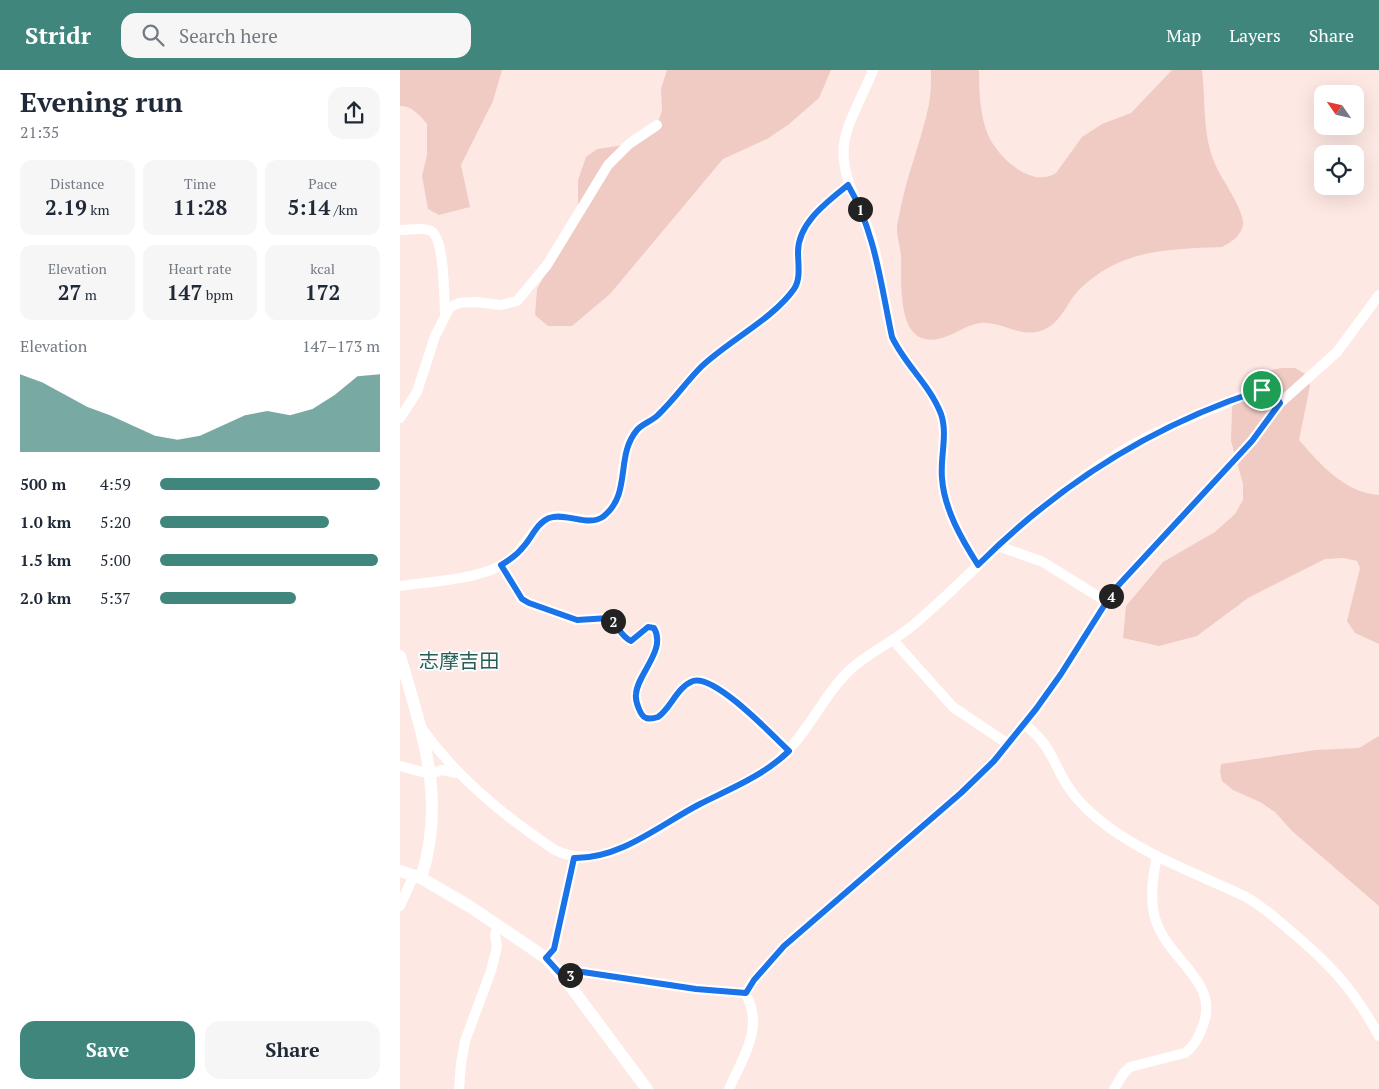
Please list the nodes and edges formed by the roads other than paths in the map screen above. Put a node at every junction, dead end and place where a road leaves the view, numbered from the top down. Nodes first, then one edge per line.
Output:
1 (873, 70) edge
2 (657, 125) dead end
3 (400, 230) edge
4 (1379, 296) edge
5 (445, 314) junction
6 (1280, 403) junction
7 (400, 418) edge
8 (656, 418) road end
9 (998, 546) junction
10 (978, 565) junction
11 (400, 586) edge
12 (1107, 602) junction
13 (893, 640) junction
14 (400, 656) edge
15 (1024, 724) junction
16 (419, 725) junction
17 (1008, 744) junction
18 (400, 766) edge
19 (457, 773) junction
20 (430, 774) junction
21 (1157, 856) junction
22 (574, 858) junction
23 (400, 871) edge
24 (418, 876) junction
25 (400, 906) edge
26 (498, 925) junction
27 (546, 958) junction
28 (565, 979) junction
29 (746, 993) junction
30 (1379, 1036) edge
31 (459, 1089) edge
32 (647, 1089) edge
33 (729, 1089) edge
34 (1114, 1089) edge

1 - 10 street
2 - 5 street
3 - 5 street
4 - 6 street
5 - 7 street
6 - 9 street
6 - 12 street
8 - 11 street
9 - 10 street
9 - 12 street
10 - 13 street
12 - 15 street
13 - 17 street
13 - 22 street
14 - 16 main road
15 - 17 street
15 - 21 street
16 - 19 street
16 - 20 main road
17 - 29 street
18 - 20 street
19 - 20 street
19 - 22 street
20 - 24 main road
21 - 30 street
21 - 34 street
22 - 27 street
23 - 24 main road
24 - 25 street
24 - 26 main road
26 - 27 main road
26 - 31 street
27 - 28 main road
28 - 29 street
28 - 32 main road
29 - 33 street

